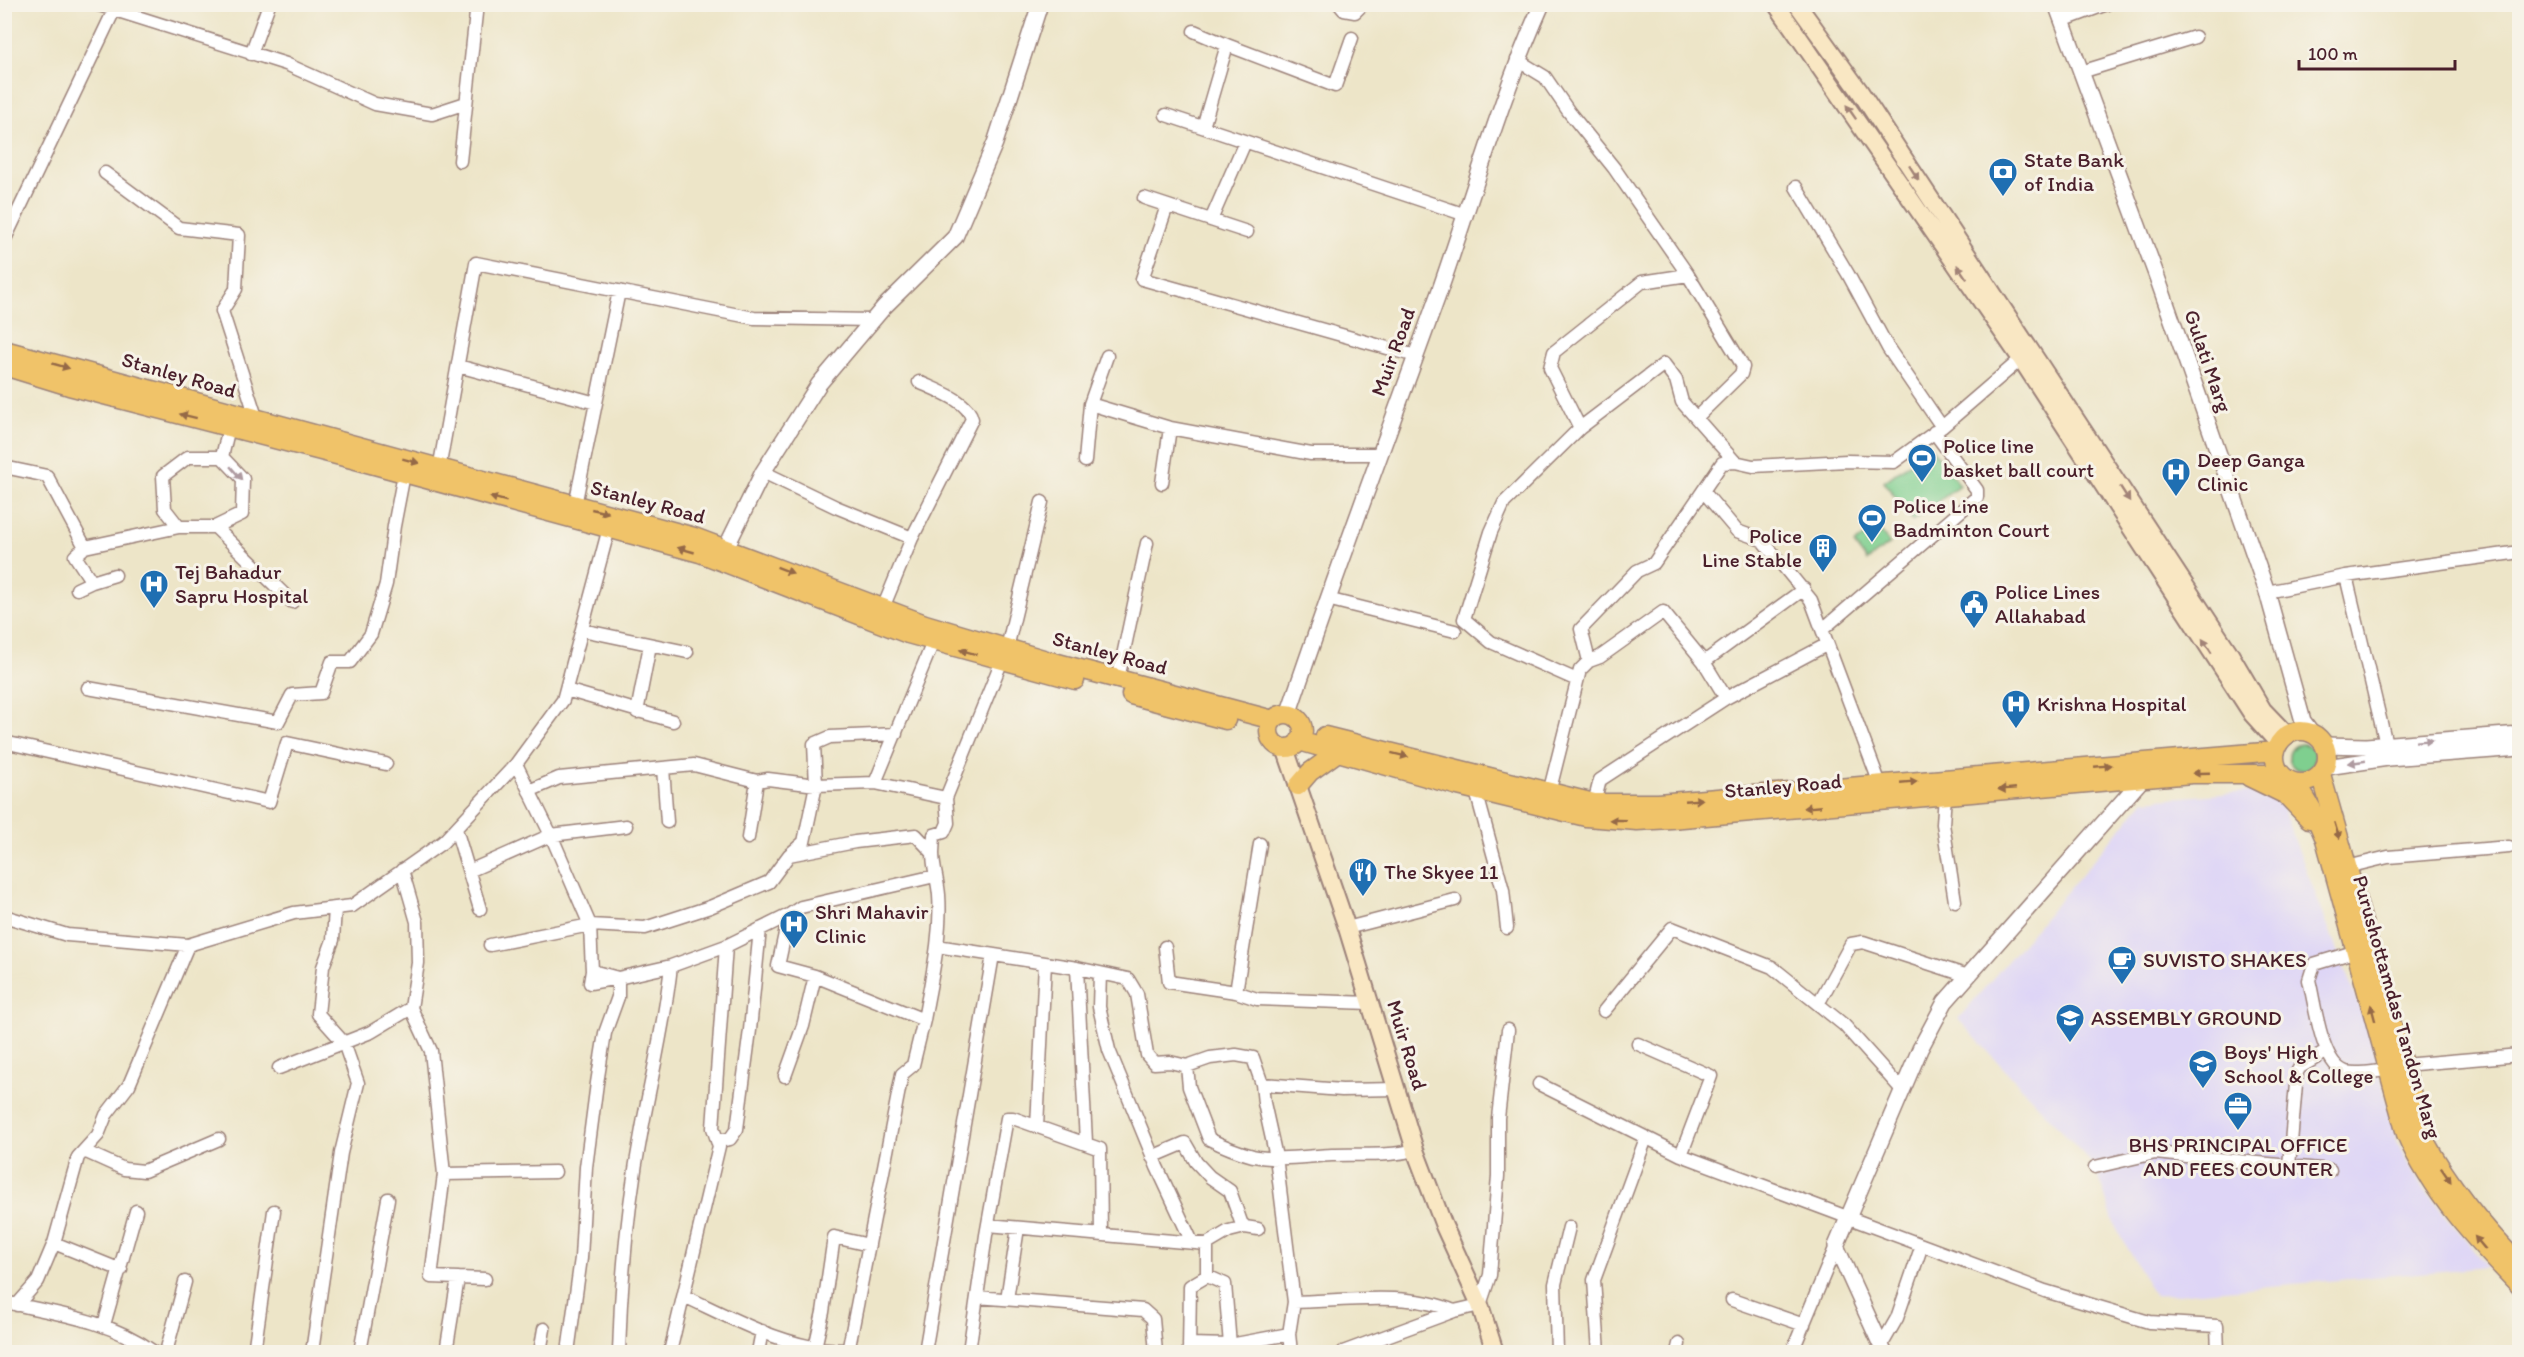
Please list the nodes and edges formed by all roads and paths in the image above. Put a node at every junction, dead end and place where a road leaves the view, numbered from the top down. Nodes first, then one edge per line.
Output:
1 (96, 4) edge
2 (269, 4) edge
3 (477, 4) edge
4 (1040, 4) edge
5 (1339, 4) edge
6 (1363, 4) edge
7 (1542, 4) edge
8 (1776, 4) edge
9 (1797, 4) edge
10 (2056, 4) edge
11 (2107, 4) edge
12 (116, 7) edge
13 (2062, 21) junction
14 (1194, 31) dead end
15 (2195, 37) dead end
16 (1352, 38) dead end
17 (1227, 45) junction
18 (251, 54) junction
19 (1517, 60) junction
20 (2081, 72) junction
21 (466, 103) junction
22 (1166, 115) dead end
23 (1203, 128) junction
24 (1245, 142) junction
25 (460, 161) dead end
26 (105, 172) dead end
27 (1796, 186) dead end
28 (1144, 198) dead end
29 (1167, 206) junction
30 (1466, 215) junction
31 (1211, 220) junction
32 (1247, 232) dead end
33 (6, 235) edge
34 (1688, 275) junction
35 (619, 291) junction
36 (872, 320) junction
37 (4, 350) edge
38 (1107, 356) dead end
39 (1416, 356) junction
40 (2021, 359) junction
41 (4, 366) edge
42 (458, 366) junction
43 (919, 382) dead end
44 (596, 403) junction
45 (1090, 404) junction
46 (1695, 418) junction
47 (257, 420) junction
48 (228, 427) junction
49 (1170, 428) junction
50 (1580, 428) junction
51 (1938, 430) junction
52 (1380, 454) junction
53 (222, 457) junction
54 (1085, 461) dead end
55 (1735, 462) junction
56 (4, 467) edge
57 (763, 472) junction
58 (404, 474) junction
59 (437, 476) junction
60 (1162, 483) dead end
61 (1703, 491) junction
62 (1042, 502) dead end
63 (575, 505) junction
64 (179, 526) junction
65 (214, 527) junction
66 (609, 528) junction
67 (912, 538) junction
68 (1147, 543) dead end
69 (85, 547) junction
70 (2520, 552) edge
71 (723, 554) junction
72 (116, 575) dead end
73 (2346, 576) junction
74 (92, 582) junction
75 (77, 589) dead end
76 (1804, 589) junction
77 (2267, 592) junction
78 (1327, 599) junction
79 (292, 602) dead end
80 (883, 608) junction
81 (1822, 629) junction
82 (582, 630) junction
83 (1455, 631) dead end
84 (933, 642) junction
85 (650, 645) junction
86 (1826, 645) junction
87 (687, 652) dead end
88 (1005, 654) junction
89 (1588, 661) junction
90 (1704, 662) junction
91 (1118, 679) junction
92 (1577, 680) junction
93 (88, 688) dead end
94 (566, 690) junction
95 (1726, 698) junction
96 (637, 712) junction
97 (673, 721) dead end
98 (1277, 721) junction
99 (896, 734) junction
100 (2520, 734) edge
101 (2318, 739) junction
102 (1296, 740) junction
103 (4, 742) edge
104 (2281, 743) junction
105 (2386, 744) junction
106 (2520, 748) edge
107 (1338, 752) junction
108 (386, 764) dead end
109 (516, 764) junction
110 (663, 768) junction
111 (2324, 770) junction
112 (2239, 772) junction
113 (2280, 774) junction
114 (2144, 777) junction
115 (757, 781) junction
116 (875, 783) junction
117 (1880, 784) junction
118 (2297, 784) junction
119 (816, 785) junction
120 (1298, 786) junction
121 (529, 791) junction
122 (1476, 791) junction
123 (1549, 793) junction
124 (1945, 795) junction
125 (946, 798) junction
126 (1594, 803) junction
127 (667, 822) dead end
128 (626, 826) dead end
129 (456, 829) junction
130 (551, 835) junction
131 (748, 838) dead end
132 (2325, 839) junction
133 (1260, 843) dead end
134 (2509, 847) dead end
135 (933, 853) junction
136 (789, 855) junction
137 (2347, 867) junction
138 (402, 870) junction
139 (469, 871) junction
140 (935, 876) junction
141 (1455, 900) dead end
142 (1955, 900) dead end
143 (335, 908) junction
144 (480, 909) dead end
145 (789, 915) junction
146 (4, 916) edge
147 (590, 925) junction
148 (1347, 928) junction
149 (1507, 928) dead end
150 (760, 929) junction
151 (188, 945) junction
152 (490, 945) dead end
153 (726, 946) junction
154 (937, 946) junction
155 (1165, 947) dead end
156 (2357, 951) junction
157 (993, 955) junction
158 (1045, 963) junction
159 (671, 966) junction
160 (1077, 968) junction
161 (1100, 973) junction
162 (815, 976) junction
163 (1968, 976) junction
164 (618, 978) junction
165 (1236, 992) junction
166 (1370, 1002) junction
167 (1818, 1004) junction
168 (411, 1008) junction
169 (1604, 1011) dead end
170 (924, 1020) junction
171 (1508, 1030) dead end
172 (344, 1043) junction
173 (1638, 1044) dead end
174 (2326, 1052) junction
175 (2520, 1054) edge
176 (1187, 1066) junction
177 (2395, 1067) junction
178 (279, 1068) dead end
179 (785, 1076) dead end
180 (1262, 1084) junction
181 (1539, 1084) dead end
182 (1398, 1089) junction
183 (1902, 1090) junction
184 (1037, 1127) junction
185 (1646, 1138) junction
186 (219, 1139) dead end
187 (717, 1142) junction
188 (1086, 1142) junction
189 (1415, 1150) junction
190 (84, 1151) junction
191 (1681, 1155) junction
192 (1152, 1157) junction
193 (1276, 1157) junction
194 (2289, 1166) junction
195 (2095, 1167) dead end
196 (2330, 1170) dead end
197 (555, 1172) dead end
198 (444, 1174) junction
199 (388, 1198) dead end
200 (136, 1211) dead end
201 (274, 1211) dead end
202 (1848, 1217) junction
203 (988, 1225) junction
204 (1245, 1227) junction
205 (1569, 1227) dead end
206 (1018, 1228) junction
207 (1258, 1229) dead end
208 (1101, 1234) junction
209 (1192, 1242) junction
210 (54, 1243) junction
211 (1207, 1244) junction
212 (869, 1245) junction
213 (1922, 1245) junction
214 (1836, 1246) junction
215 (2520, 1264) edge
216 (122, 1270) junction
217 (1207, 1276) junction
218 (458, 1278) junction
219 (485, 1279) dead end
220 (186, 1282) dead end
221 (2520, 1286) edge
222 (684, 1296) junction
223 (977, 1297) junction
224 (1006, 1299) junction
225 (1732, 1300) dead end
226 (1293, 1302) junction
227 (11, 1305) edge
228 (1480, 1305) junction
229 (1454, 1311) junction
230 (1804, 1324) junction
231 (104, 1325) junction
232 (544, 1329) dead end
233 (762, 1331) junction
234 (1290, 1334) junction
235 (1189, 1348) edge
236 (1230, 1349) edge
237 (1882, 1349) edge
238 (815, 1350) edge
239 (848, 1351) edge
240 (154, 1353) edge
241 (166, 1353) edge
242 (254, 1353) edge
243 (312, 1353) edge
244 (360, 1353) edge
245 (446, 1353) edge
246 (540, 1353) edge
247 (568, 1353) edge
248 (619, 1353) edge
249 (670, 1353) edge
250 (758, 1353) edge
251 (890, 1353) edge
252 (925, 1353) edge
253 (967, 1353) edge
254 (1156, 1353) edge
255 (1291, 1353) edge
256 (1342, 1353) edge
257 (1495, 1353) edge
258 (1557, 1353) edge
259 (1599, 1353) edge
260 (1792, 1353) edge
261 (2218, 1353) edge

1 - 12 street
2 - 18 street
3 - 21 street
4 - 36 street
5 - 6 street
7 - 19 street, Muir Road
40 -> 8 main road
9 -> 104 main road
10 - 13 street, Gulati Marg
11 - 13 street
12 - 18 street
12 - 33 street
13 - 20 street, Gulati Marg
14 - 17 street
15 - 20 street
16 - 17 street
17 - 23 street
18 - 21 street
19 - 30 street, Muir Road
19 - 34 street
20 - 77 street, Gulati Marg
21 - 25 street
22 - 23 street
23 - 24 street
24 - 30 street
24 - 31 street
26 - 47 street
27 - 51 street
28 - 29 street
29 - 31 street
29 - 39 street
30 - 39 street, Muir Road
31 - 32 street
34 - 46 street
34 - 50 street
35 - 36 street
35 - 42 street
35 - 44 street
36 - 57 street
37 -> 47 main road, Stanley Road
38 - 45 street
39 - 52 street, Muir Road
40 - 51 street
104 -> 40 main road
48 -> 41 main road, Stanley Road
42 - 44 street
42 - 59 street
43 - 67 street
44 - 63 street
45 - 49 street
45 - 54 street
46 - 50 street
46 - 55 street
47 -> 59 main road, Stanley Road
48 - 53 street
48 - 58 main road, Stanley Road
49 - 52 street
49 - 60 street
50 - 92 street
51 - 55 street
51 - 81 street
52 - 78 street, Muir Road
53 - 64 street
53 -> 65 street
55 - 61 street
56 - 69 street
57 - 67 street
57 - 71 street
58 - 59 main road, Stanley Road
58 - 93 street
59 - 63 main road, Stanley Road
66 -> 59 main road, Stanley Road
61 - 76 street
61 - 89 street
62 - 88 street
63 -> 71 main road, Stanley Road
64 - 65 street
64 - 69 street
65 - 79 street
71 -> 66 main road, Stanley Road
66 - 82 street
67 - 80 street
68 - 91 street
69 - 74 street
70 - 73 street
71 -> 80 main road, Stanley Road
71 - 84 main road, Stanley Road
72 - 74 street
73 - 77 street
73 - 105 street
74 - 75 street
76 - 81 street
76 - 90 street
77 - 101 street, Gulati Marg
78 - 83 street
78 - 98 street, Muir Road
80 - 88 main road, Stanley Road
81 - 86 street
82 - 85 street
82 - 94 street
88 -> 84 main road, Stanley Road
84 - 99 street
85 - 87 street
85 - 96 street
86 - 95 street
86 - 117 street
88 - 91 main road, Stanley Road
88 - 98 main road, Stanley Road
88 - 125 street
89 - 90 street
89 - 92 street
90 - 95 street
91 - 98 main road, Stanley Road
92 - 123 street
94 - 96 street
94 - 109 street
95 - 126 street
96 - 97 street
98 - 102 main road
98 - 102 main road
99 - 116 street
99 - 119 street
105 -> 100 street
101 - 104 main road
101 - 105 street
101 - 111 main road
102 - 107 main road, Stanley Road
102 - 120 main road, Muir Road
102 -> 123 main road, Stanley Road
103 - 108 street
104 - 113 main road
117 -> 104 main road, Stanley Road
106 -> 111 street
107 - 120 main road
107 - 122 main road, Stanley Road
109 - 121 street
109 - 129 street
110 - 115 street
110 - 121 street
110 - 127 street
111 - 118 main road
111 -> 137 main road, Purushottamdas Tandon Marg
112 - 113 main road, Stanley Road
112 -> 114 main road, Stanley Road
112 - 132 main road
113 - 118 main road
114 -> 124 main road, Stanley Road
114 - 163 street
115 - 119 street
115 - 131 street
116 - 119 street
116 - 125 street
126 -> 117 main road, Stanley Road
118 - 132 main road, Purushottamdas Tandon Marg
119 - 136 street
120 - 148 main road, Muir Road
121 - 130 street
124 -> 122 main road, Stanley Road
122 - 149 street
123 - 126 main road, Stanley Road
124 - 142 street
125 - 135 street
128 - 130 street
129 - 138 street
129 - 139 street
130 - 139 street
130 - 147 street
132 - 156 main road, Purushottamdas Tandon Marg
133 - 165 street
134 - 137 street
135 - 136 street
135 - 140 street
136 - 147 street
137 - 177 main road, Purushottamdas Tandon Marg
138 - 143 street
138 - 168 street
139 - 144 street
140 - 145 street
140 - 154 street
141 - 148 street
143 - 151 street
143 - 172 street
145 - 150 street
145 - 162 street
146 - 151 street
147 - 152 street
147 - 164 street
148 - 166 main road, Muir Road
150 - 153 street
150 - 187 street
151 - 190 street
153 - 159 street
153 - 187 street
154 - 157 street
154 - 170 street
155 - 165 street
156 - 174 street
177 -> 156 main road, Purushottamdas Tandon Marg
157 - 158 street
157 - 252 street
158 - 160 street
158 - 184 street
159 - 164 street
159 - 248 street
160 - 161 street
160 - 188 street
161 - 176 street
161 - 192 street
162 - 170 street
162 - 179 street
163 - 167 street
163 - 183 street
164 - 247 street
165 - 166 street
166 - 182 main road, Muir Road
167 - 169 street
167 - 183 street
168 - 172 street
168 - 198 street
170 - 212 street
171 - 228 street
172 - 178 street
172 - 243 street
173 - 191 street
174 - 177 street
174 - 194 street
175 - 177 street
176 - 180 street
176 - 193 street
177 -> 215 main road, Purushottamdas Tandon Marg
221 -> 177 main road, Purushottamdas Tandon Marg
180 - 182 street
180 - 193 street
181 - 185 street
182 - 189 main road, Muir Road
183 - 202 street
184 - 188 street
184 - 203 street
185 - 191 street
185 - 259 street
186 - 190 street
187 - 222 street
188 - 208 street
189 - 193 street
189 - 228 main road, Muir Road
190 - 210 street
191 - 202 street
192 - 204 street
192 - 209 street
193 - 226 street
194 - 195 street
194 - 196 street
197 - 198 street
198 - 218 street
199 - 244 street
200 - 216 street
201 - 242 street
202 - 213 street
202 - 214 street
203 - 206 street
203 - 223 street
204 - 207 street
204 - 211 street
205 - 258 street
206 - 208 street
206 - 224 street
208 - 209 street
209 - 211 street
210 - 216 street
210 - 227 street
211 - 217 street
212 - 238 street
212 - 239 street
213 - 237 street
213 - 261 street
214 - 230 street
214 - 237 street
216 - 231 street
217 - 235 street
217 - 236 street
218 - 219 street
218 - 245 street
220 - 241 street
222 - 233 street
222 - 249 street
223 - 224 street
223 - 253 street
224 - 254 street
225 - 230 street
226 - 229 street
226 - 234 street
227 - 231 street
228 - 229 street
228 - 257 main road, Muir Road
229 - 256 street
230 - 260 street
231 - 240 street
232 - 246 street
233 - 238 street
233 - 250 street
234 - 236 street
234 - 255 street
235 - 236 street
238 - 239 street
239 - 251 street

